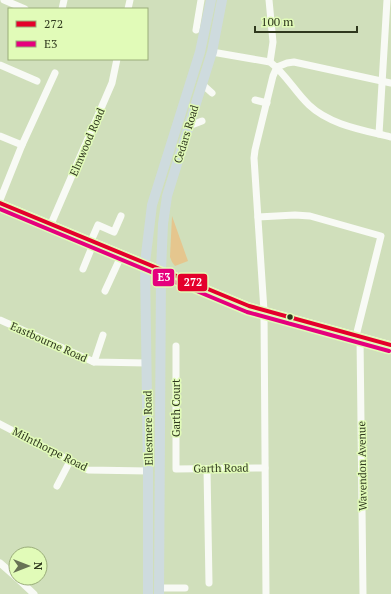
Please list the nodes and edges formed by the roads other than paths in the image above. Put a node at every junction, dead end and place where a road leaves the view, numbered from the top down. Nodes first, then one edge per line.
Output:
1 (5, 0) edge
2 (201, 0) edge
3 (211, 0) edge
4 (222, 0) edge
5 (269, 0) edge
6 (387, 0) edge
7 (22, 8) edge
8 (196, 30) dead end
9 (212, 52) junction
10 (117, 60) edge
11 (270, 62) junction
12 (0, 65) edge
13 (277, 68) junction
14 (55, 73) dead end
15 (36, 81) dead end
16 (382, 81) junction
17 (391, 83) edge
18 (202, 84) junction
19 (212, 93) dead end
20 (255, 100) dead end
21 (267, 103) junction
22 (202, 121) dead end
23 (189, 126) junction
24 (379, 134) junction
25 (0, 136) edge
26 (391, 137) edge
27 (22, 145) junction
28 (1, 204) edge
29 (121, 216) dead end
30 (258, 218) junction
31 (51, 224) junction
32 (93, 241) junction
33 (122, 254) junction
34 (145, 263) junction
35 (83, 269) dead end
36 (161, 270) junction
37 (105, 291) dead end
38 (264, 311) junction
39 (0, 320) edge
40 (103, 335) dead end
41 (358, 336) junction
42 (391, 345) edge
43 (176, 346) dead end
44 (94, 362) junction
45 (147, 363) junction
46 (0, 424) edge
47 (70, 461) junction
48 (207, 468) junction
49 (265, 468) junction
50 (176, 469) joint
51 (148, 471) junction
52 (57, 486) dead end
53 (0, 563) edge
54 (8, 570) edge
55 (209, 583) dead end
56 (25, 586) edge
57 (185, 588) dead end
58 (159, 591) edge
59 (34, 594) edge
60 (148, 594) edge
61 (266, 594) edge
62 (363, 594) edge

1 - 7 street
2 - 8 street
3 - 34 highway, Cedars Road
4 - 9 highway, Cedars Road
5 - 11 street
6 - 16 street
9 - 11 street
9 - 18 highway, Cedars Road
10 - 31 street, Elmwood Road
11 - 13 street
12 - 15 street
13 - 16 street
13 - 21 street
13 - 24 street
14 - 27 street
16 - 17 street
16 - 24 street
18 - 19 street
18 - 23 highway, Cedars Road
20 - 21 street
21 - 30 street
22 - 23 street
23 - 36 highway, Cedars Road
24 - 26 street
25 - 27 street
27 - 28 street
28 - 31 street
29 - 32 street
30 - 38 street
30 - 41 street, Wavendon Avenue
31 - 32 street
32 - 33 street
32 - 35 street
33 - 34 street
33 - 37 street
34 - 36 street
34 - 45 highway, Ellesmere Road
36 - 38 street
36 - 58 highway, Ellesmere Road
38 - 41 street
38 - 49 street
39 - 44 street, Eastbourne Road
40 - 44 street
41 - 42 street
41 - 62 street, Wavendon Avenue
43 - 50 street, Garth Court
44 - 45 street, Eastbourne Road
45 - 51 highway, Ellesmere Road
46 - 47 street, Milnthorpe Road
47 - 51 street, Milnthorpe Road
47 - 52 street
48 - 49 street, Garth Road
48 - 50 street, Garth Road
48 - 55 street
49 - 61 street
51 - 60 highway, Ellesmere Road
53 - 54 street
56 - 59 street
57 - 58 street

